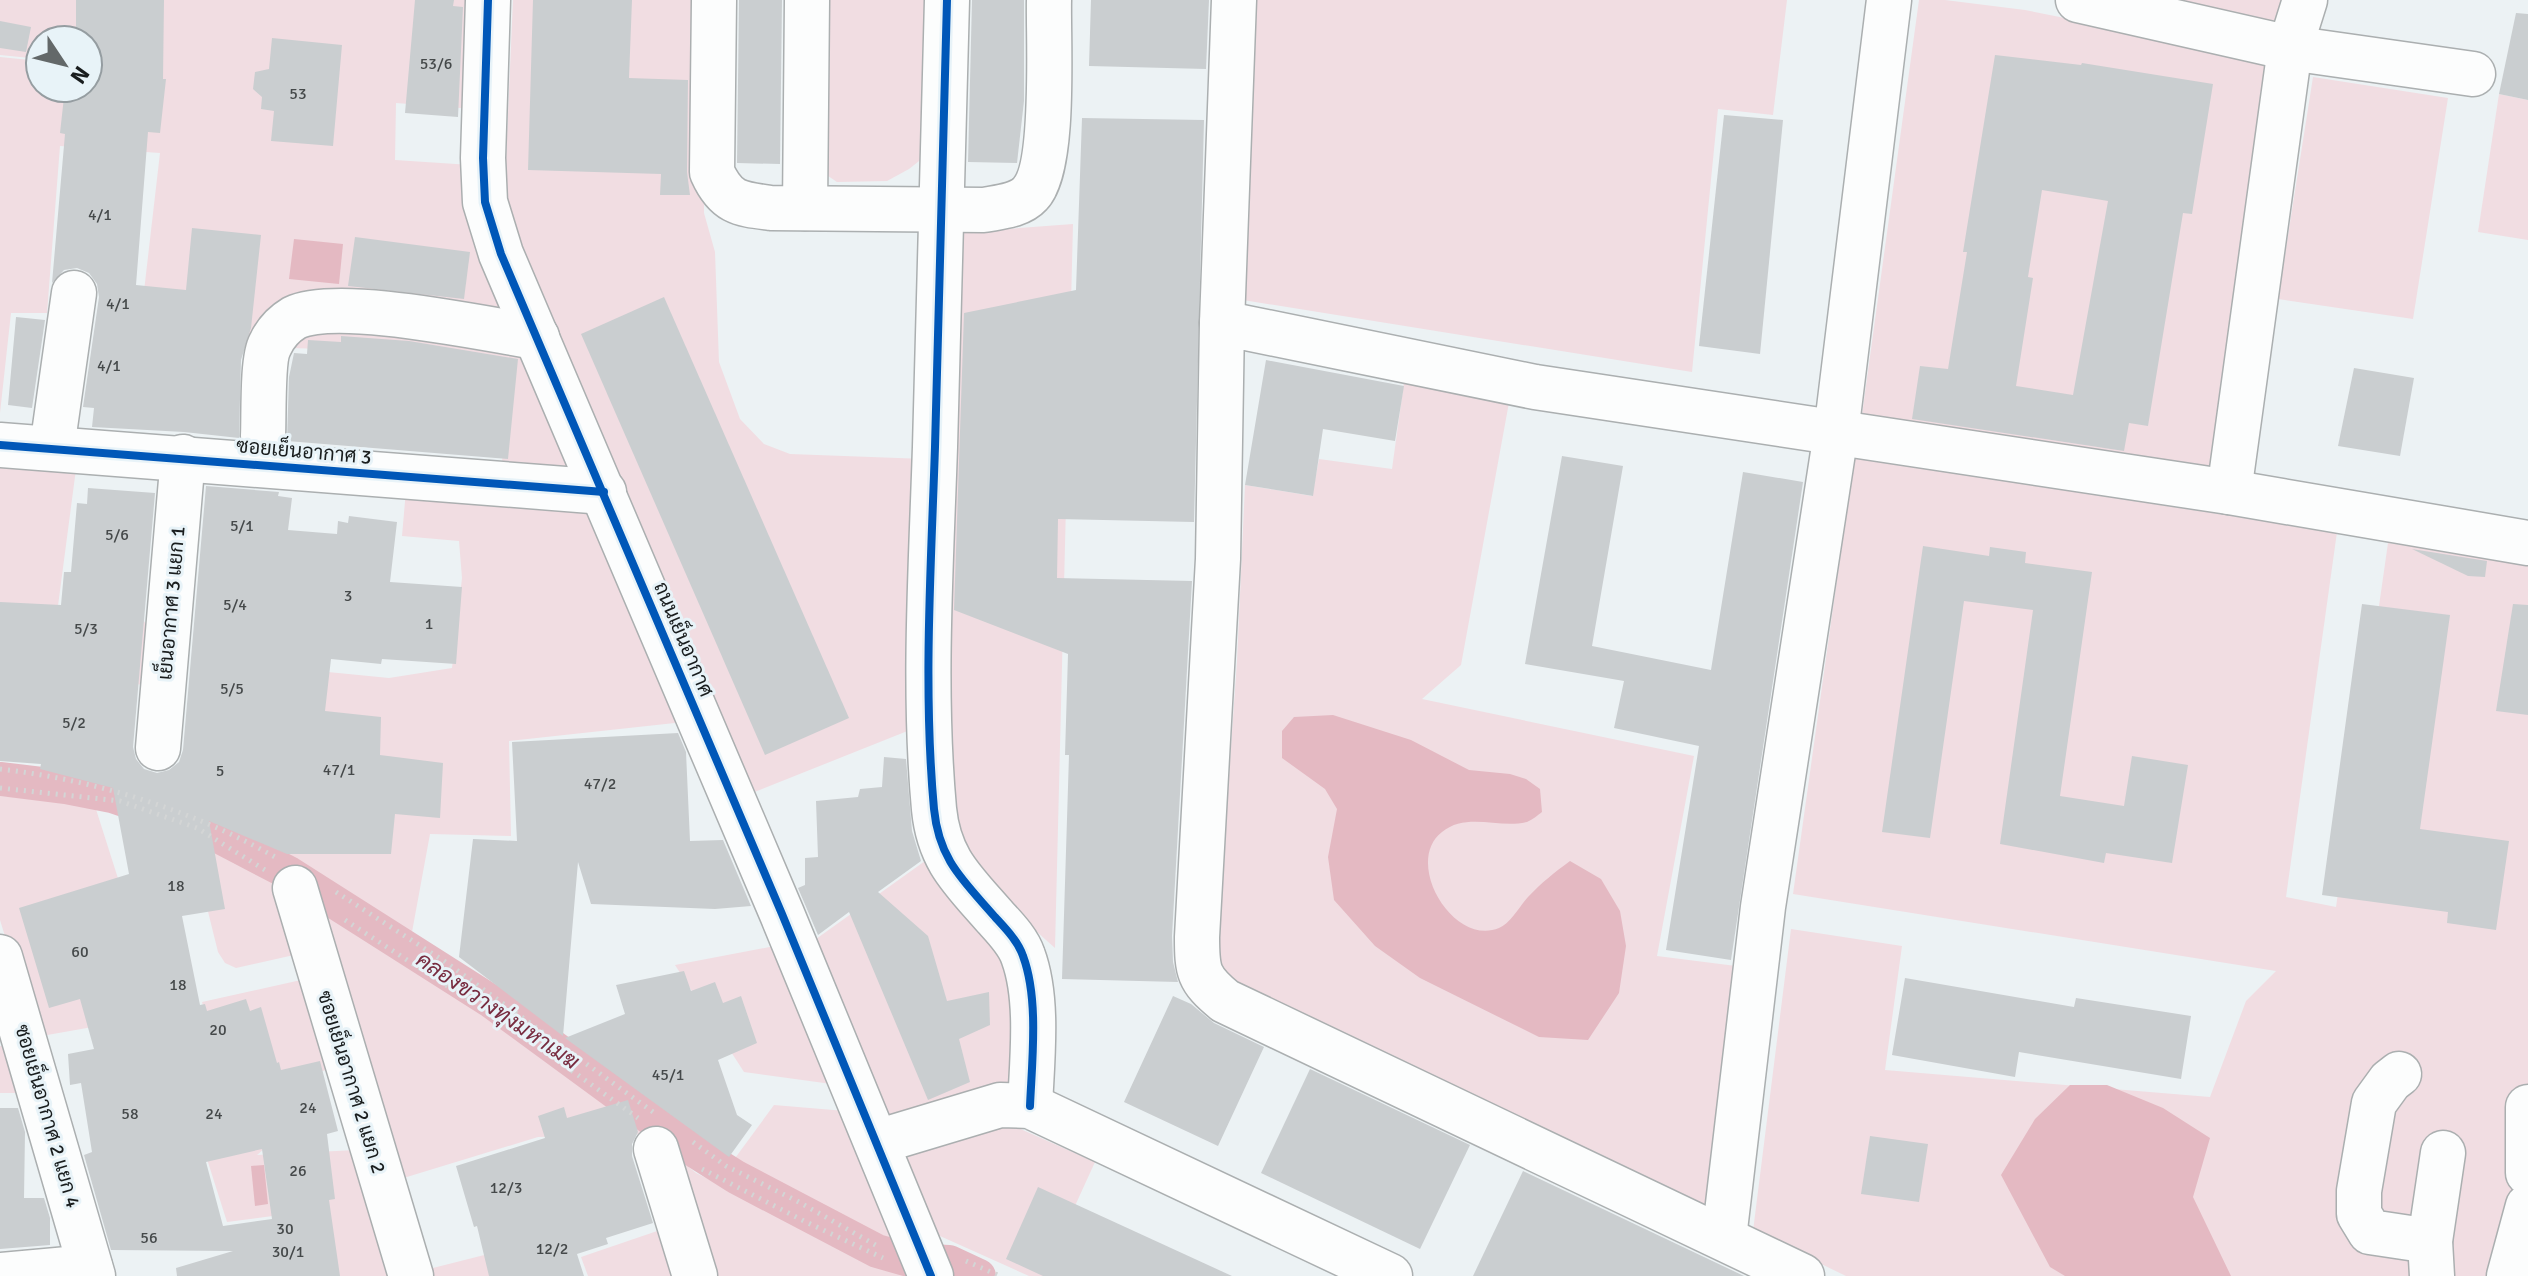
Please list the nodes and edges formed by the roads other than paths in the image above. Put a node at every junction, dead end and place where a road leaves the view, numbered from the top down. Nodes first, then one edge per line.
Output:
1 (488, 0) edge
2 (714, 0) edge
3 (807, 0) edge
4 (947, 0) edge
5 (1049, 0) edge
6 (1234, 0) edge
7 (1889, 0) edge
8 (2078, 0) edge
9 (2305, 0) edge
10 (2290, 48) junction
11 (2473, 74) dead end
12 (805, 208) junction
13 (944, 210) junction
14 (74, 293) dead end
15 (1222, 323) junction
16 (537, 337) junction
17 (1836, 433) junction
18 (263, 436) dead end
19 (0, 445) edge
20 (52, 448) junction
21 (183, 457) junction
22 (604, 492) junction
23 (2229, 492) junction
24 (2528, 543) edge
25 (158, 748) dead end
26 (303, 879) road end
27 (0, 957) edge
28 (2399, 1074) dead end
29 (1030, 1106) junction
30 (2528, 1107) edge
31 (669, 1139) road end
32 (877, 1142) junction
33 (2443, 1153) dead end
34 (2528, 1173) edge
35 (2528, 1206) edge
36 (1724, 1238) junction
37 (2431, 1258) edge
38 (927, 1268) edge
39 (92, 1271) edge
40 (0, 1275) edge
41 (411, 1276) edge
42 (695, 1276) edge
43 (1390, 1276) edge
44 (1802, 1276) edge
45 (2509, 1276) edge

1 - 16 street, ถนนเย็นอากาศ
2 - 12 street
3 - 12 street
4 - 13 street
5 - 13 street
6 - 15 street
7 - 17 street
8 - 10 street
9 - 10 street
10 - 11 street
10 - 23 street
12 - 13 street
13 - 29 street
14 - 20 street
15 - 17 street
15 - 36 street
16 - 18 street
16 - 22 street, ถนนเย็นอากาศ
17 - 23 street
17 - 36 street
19 - 20 street, ซอยเย็นอากาศ 3
20 - 21 street, ซอยเย็นอากาศ 3
21 - 22 street, ซอยเย็นอากาศ 3
21 - 25 street, เย็นอากาศ 3 แยก 1
22 - 32 street, ถนนเย็นอากาศ
23 - 24 street
26 - 41 street, ซอยเย็นอากาศ 2 แยก 2
27 - 39 street, ซอยเย็นอากาศ 2 แยก 4
28 - 37 street
29 - 32 street
29 - 43 street
30 - 34 street
31 - 42 street
32 - 38 street, ถนนเย็นอากาศ
33 - 37 street
35 - 45 street
36 - 44 street
39 - 40 street

